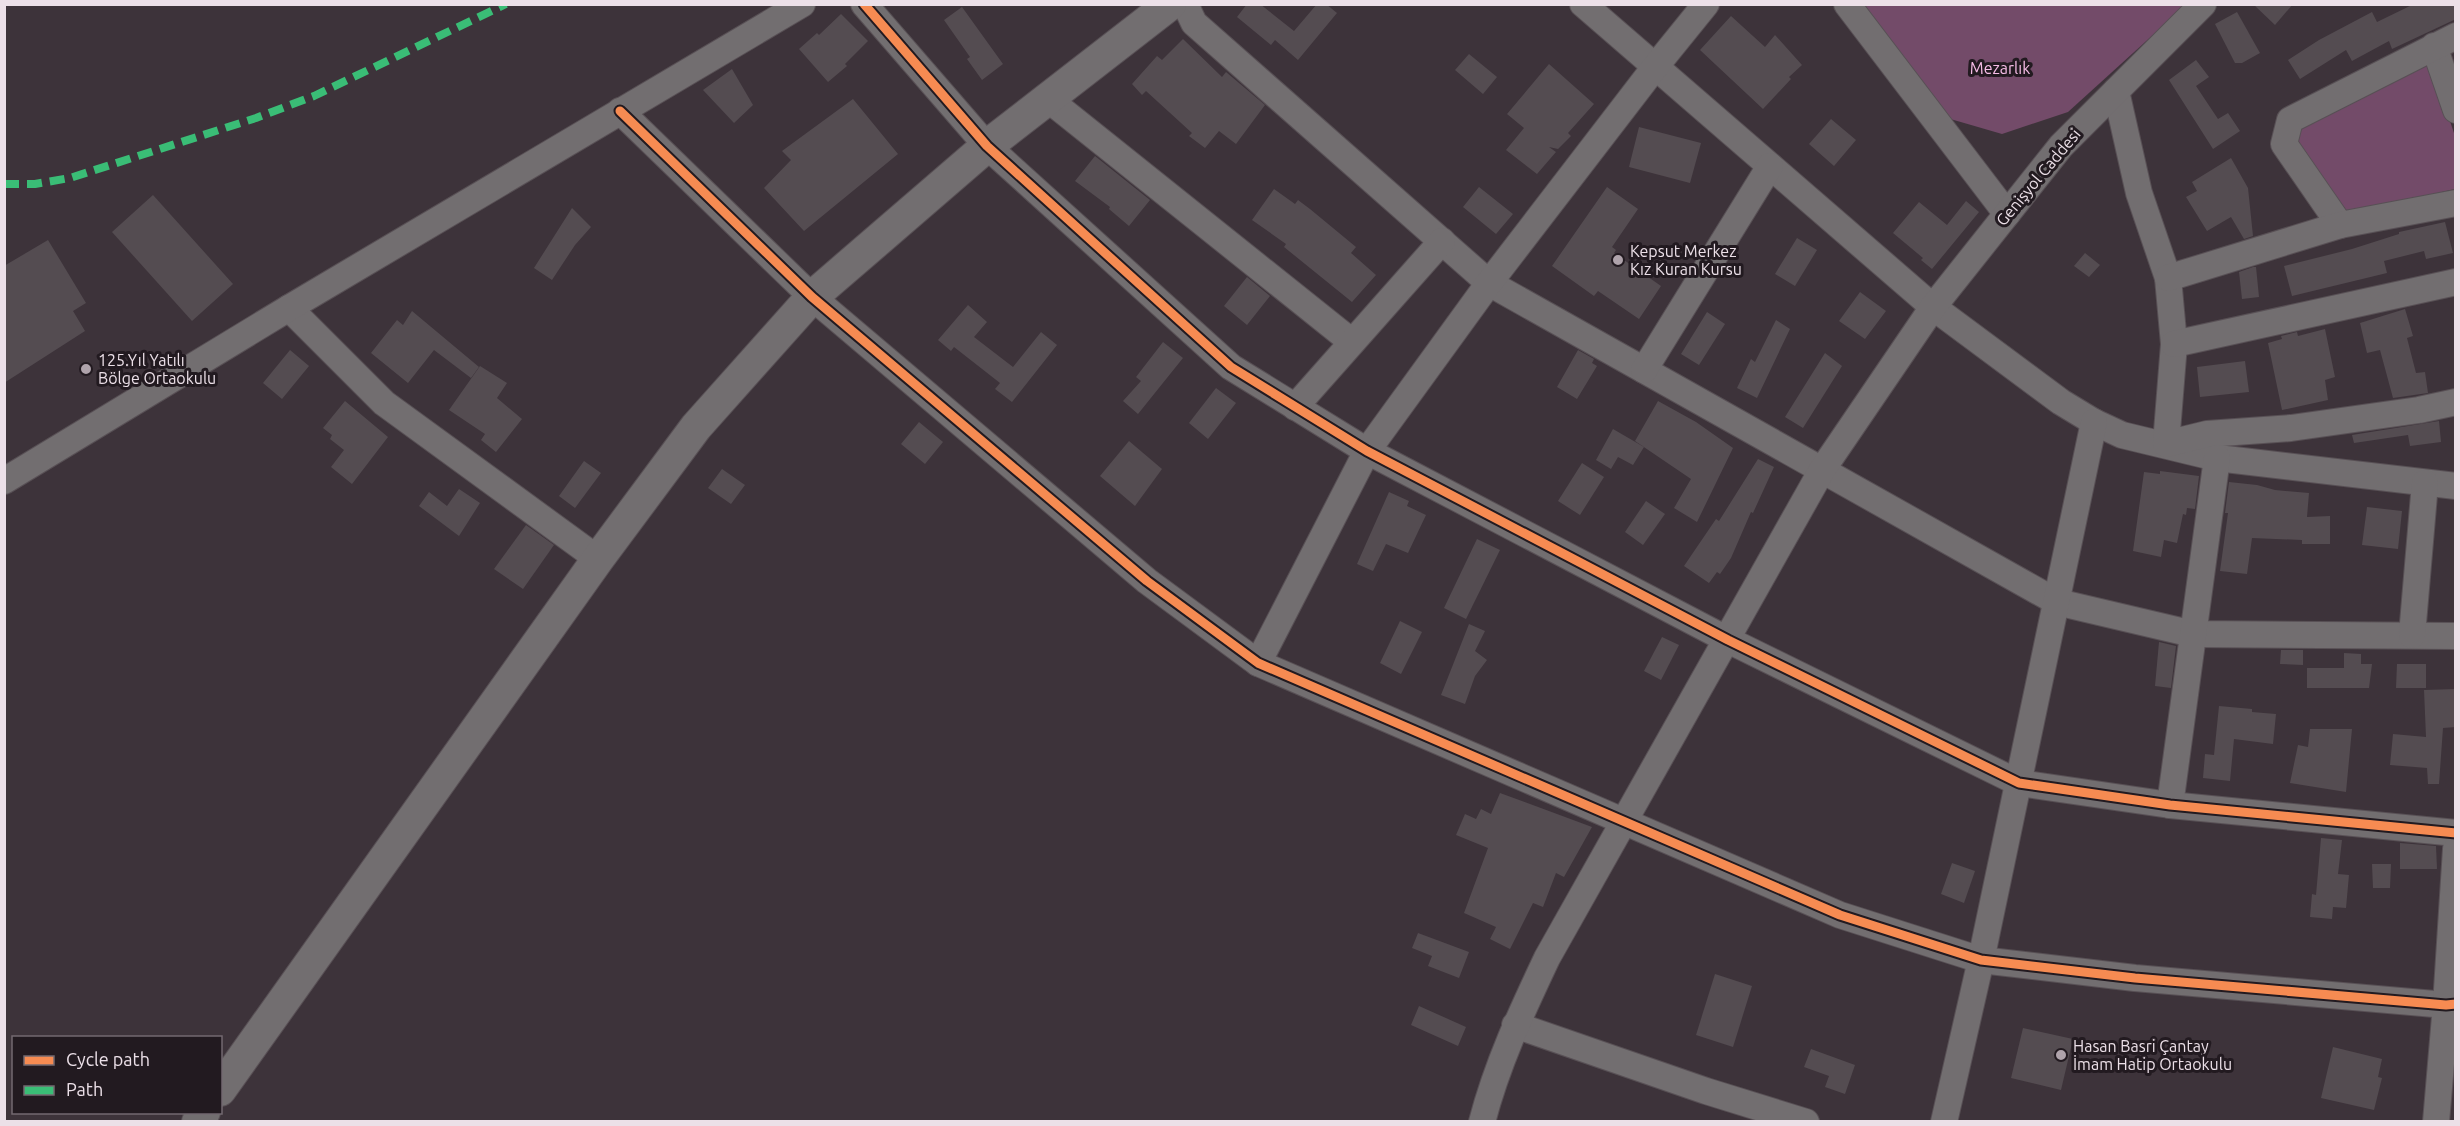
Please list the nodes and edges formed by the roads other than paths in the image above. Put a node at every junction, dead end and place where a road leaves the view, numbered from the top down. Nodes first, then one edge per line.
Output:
1 (802, 4) edge
2 (864, 4) edge
3 (1170, 4) edge
4 (1185, 4) edge
5 (1583, 4) edge
6 (1706, 4) edge
7 (1847, 4) edge
8 (2204, 4) edge
9 (2445, 41) edge
10 (1655, 67) junction
11 (2116, 91) junction
12 (1048, 99) junction
13 (2456, 110) edge
14 (620, 111) junction
15 (987, 146) junction
16 (1770, 166) junction
17 (2456, 203) edge
18 (2007, 214) junction
19 (2340, 225) junction
20 (1442, 241) junction
21 (2168, 278) junction
22 (2456, 282) edge
23 (1489, 283) junction
24 (812, 297) junction
25 (1933, 307) junction
26 (289, 308) junction
27 (1352, 342) junction
28 (2174, 344) junction
29 (1644, 370) junction
30 (2456, 402) edge
31 (1295, 407) junction
32 (2094, 422) junction
33 (2166, 444) junction
34 (1367, 451) junction
35 (2217, 458) junction
36 (1822, 470) junction
37 (4, 481) edge
38 (2425, 483) junction
39 (2456, 486) edge
40 (598, 559) junction
41 (2057, 602) junction
42 (2193, 634) junction
43 (2412, 635) junction
44 (2456, 636) edge
45 (1728, 640) junction
46 (1258, 663) junction
47 (2019, 783) junction
48 (2170, 805) junction
49 (1625, 821) junction
50 (2456, 833) edge
51 (2456, 849) edge
52 (1981, 960) junction
53 (2451, 1005) edge
54 (1515, 1025) junction
55 (222, 1087) edge
56 (1482, 1122) edge
57 (1806, 1122) edge
58 (1944, 1122) edge
59 (2436, 1122) edge

1 - 14 street
2 - 15 street
3 - 12 street
4 - 20 street
5 - 10 street
6 - 10 street
7 - 18 street
8 - 11 street, Genişyol Caddesi
9 - 13 street
9 - 19 street
10 - 16 street
10 - 23 street
11 - 18 street, Genişyol Caddesi
11 - 21 street
12 - 15 street
12 - 27 street
14 - 24 street
14 - 26 street
15 - 24 street
15 - 31 street
16 - 25 street
16 - 29 street
17 - 19 street
18 - 25 street, Genişyol Caddesi
19 - 21 street
20 - 23 street
20 - 27 street
21 - 28 street
22 - 28 street
23 - 29 street
23 - 34 street
24 - 40 street
24 - 46 street
25 - 32 street
25 - 36 street, Genişyol Caddesi
26 - 37 street
26 - 40 street
27 - 31 street
28 - 33 street
29 - 36 street
30 - 33 street
31 - 34 street
32 - 33 street
32 - 41 street
33 - 35 street
34 - 45 street
34 - 46 street
35 - 38 street
35 - 42 street
36 - 41 street
36 - 45 street, Genişyol Caddesi
38 - 39 street
38 - 43 street
40 - 55 street
41 - 42 street
41 - 47 street
42 - 43 street
42 - 48 street
43 - 44 street
45 - 47 street
45 - 49 street, Genişyol Caddesi
46 - 49 street
47 - 48 street
47 - 52 street
48 - 50 street
49 - 52 street
49 - 54 street, Genişyol Caddesi
51 - 53 street
52 - 53 street
52 - 58 street
53 - 59 street
54 - 56 street, Genişyol Caddesi
54 - 57 street

